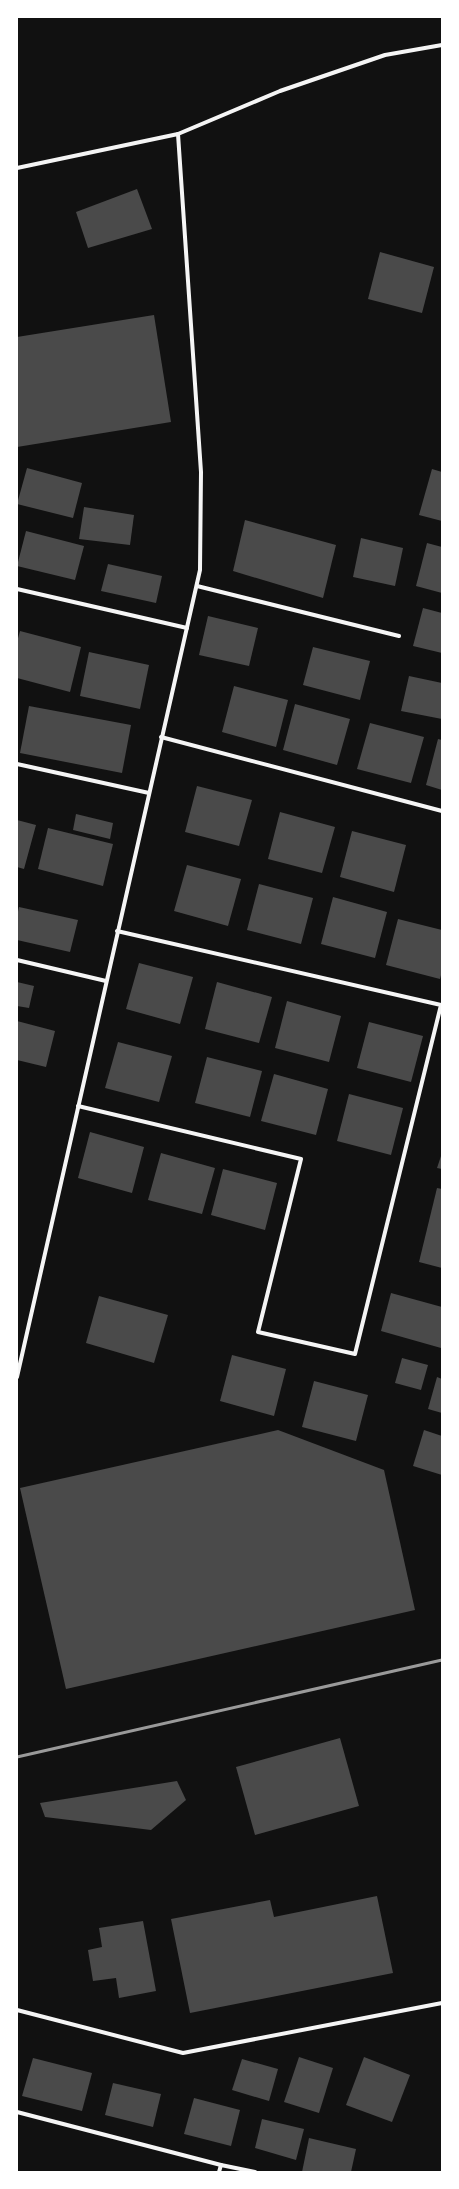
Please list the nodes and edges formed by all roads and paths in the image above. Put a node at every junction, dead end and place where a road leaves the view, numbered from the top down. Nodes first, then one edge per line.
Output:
1 (442, 45) edge
2 (178, 134) junction
3 (17, 168) edge
4 (197, 586) junction
5 (17, 589) edge
6 (187, 628) junction
7 (399, 636) dead end
8 (161, 737) junction
9 (17, 764) edge
10 (149, 793) junction
11 (442, 811) edge
12 (117, 931) junction
13 (17, 960) edge
14 (106, 981) junction
15 (442, 1004) edge
16 (78, 1106) junction
17 (17, 1377) edge
18 (442, 2003) edge
19 (17, 2010) edge
20 (17, 2112) edge
21 (221, 2165) junction
22 (219, 2172) edge
23 (256, 2172) edge

1 - 2 street
2 - 3 street
2 - 4 street
4 - 6 street
4 - 7 street
5 - 6 street
6 - 8 street
8 - 10 street
8 - 11 street
9 - 10 street
10 - 12 street
12 - 14 street
12 - 15 street
13 - 14 street
14 - 16 street
15 - 16 street
16 - 17 street
18 - 19 street
20 - 21 street
21 - 22 street
21 - 23 street

